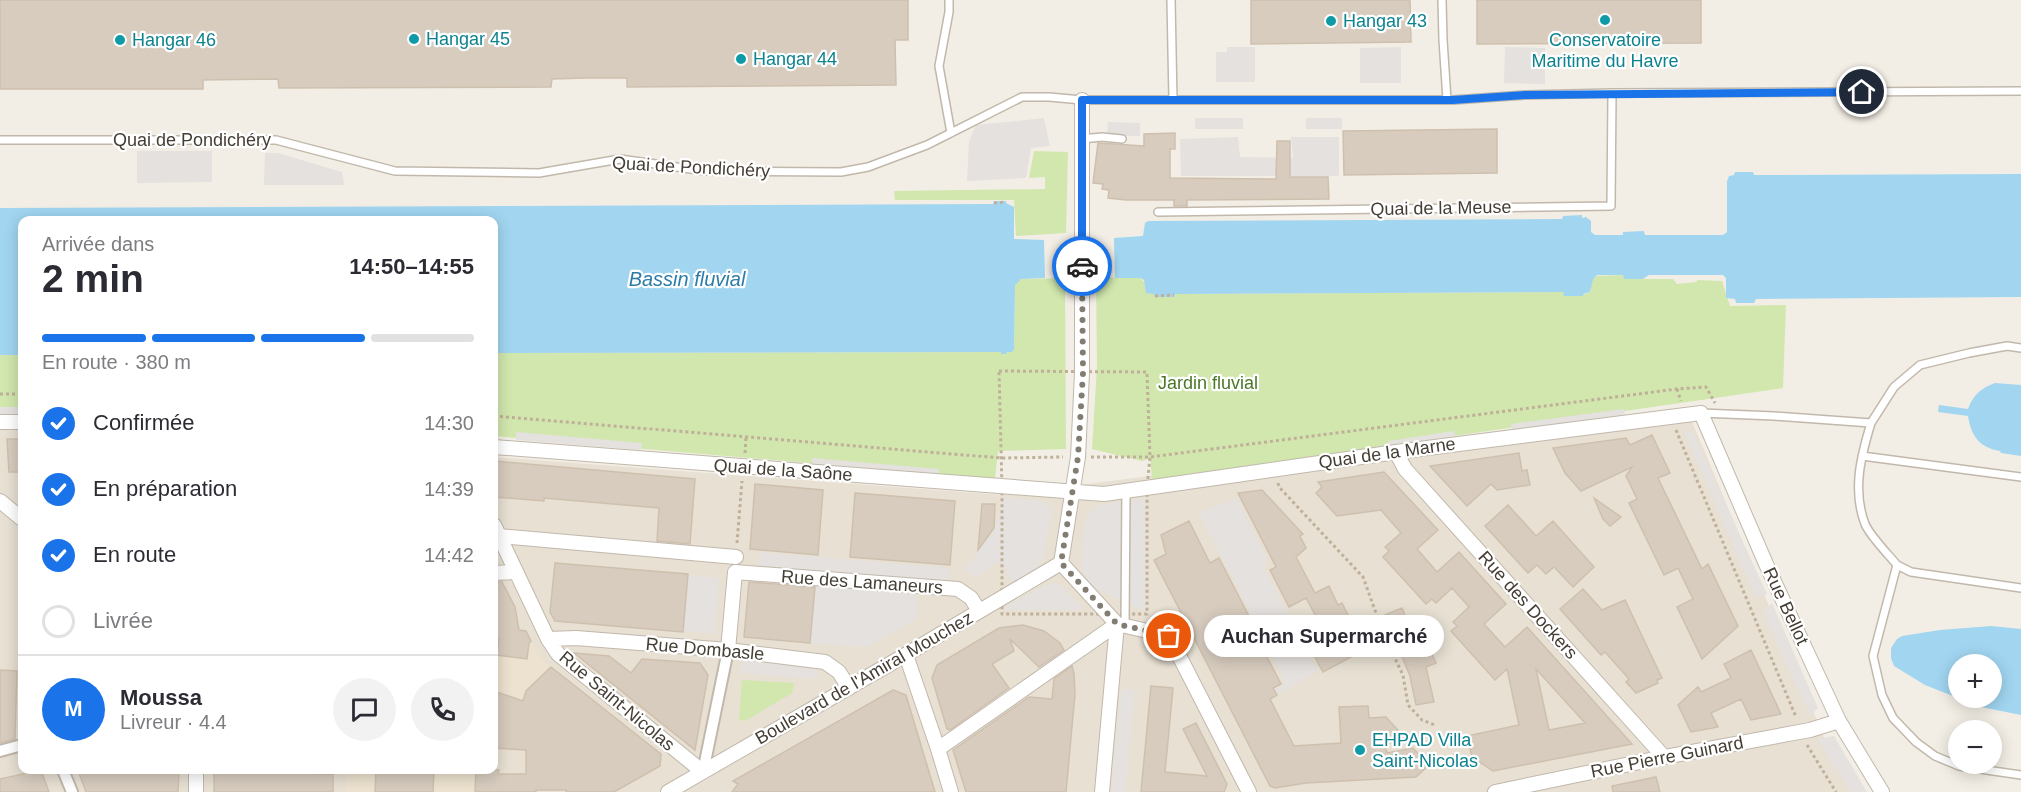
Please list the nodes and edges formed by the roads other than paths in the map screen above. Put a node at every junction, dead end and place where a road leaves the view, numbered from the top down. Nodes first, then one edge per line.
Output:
1 (949, 0) edge
2 (1171, 0) edge
3 (1442, 0) edge
4 (2021, 91) edge
5 (1612, 93) junction
6 (1082, 100) junction
7 (1173, 100) junction
8 (1447, 100) junction
9 (951, 133) junction
10 (1081, 139) junction
11 (1122, 139) dead end
12 (0, 140) edge
13 (1158, 212) dead end
14 (2021, 348) edge
15 (1701, 413) junction
16 (0, 422) edge
17 (18, 422) edge
18 (1871, 423) junction
19 (498, 447) edge
20 (1396, 452) junction
21 (1862, 456) junction
22 (2021, 477) edge
23 (1126, 490) junction
24 (1073, 492) junction
25 (0, 501) edge
26 (18, 516) edge
27 (498, 532) edge
28 (498, 538) edge
29 (1061, 563) junction
30 (736, 564) junction
31 (1897, 565) junction
32 (516, 572) junction
33 (498, 573) edge
34 (2021, 588) edge
35 (979, 611) junction
36 (1121, 625) junction
37 (548, 639) junction
38 (728, 650) junction
39 (906, 655) junction
40 (849, 688) junction
41 (1839, 721) junction
42 (18, 746) edge
43 (939, 749) junction
44 (0, 751) edge
45 (1664, 757) junction
46 (703, 772) junction
47 (65, 774) edge
48 (196, 774) edge
49 (2021, 775) edge
50 (687, 787) edge
51 (72, 792) edge
52 (195, 792) edge
53 (668, 792) edge
54 (951, 792) edge
55 (1102, 792) edge
56 (1249, 792) edge
57 (1495, 792) edge
58 (1882, 792) edge

1 - 9 lane
2 - 7 lane
3 - 8 lane
4 - 5 lane, Quai de Pondichéry
5 - 8 lane, Quai de Pondichéry
5 - 13 lane, Quai de la Meuse
6 - 7 lane, Quai de Pondichéry
6 - 9 lane, Quai de Pondichéry
6 - 10 street
7 - 8 lane, Quai de Pondichéry
9 - 12 lane, Quai de Pondichéry
10 - 11 lane
10 - 24 street
14 - 18 lane
15 - 18 lane
15 - 20 street, Quai de la Marne
15 - 41 street, Rue Bellot
16 - 17 street
18 - 21 lane
19 - 24 street, Quai de la Saône
20 - 23 street, Quai de la Marne
20 - 45 street, Rue des Dockers
21 - 22 lane
21 - 31 lane
23 - 24 street, Quai de la Marne
23 - 36 lane
24 - 29 street
25 - 26 street
27 - 30 street, Rue des Lamaneurs
28 - 32 street, Rue Saint-Nicolas
29 - 35 street, Boulevard de l'Amiral Mouchez
29 - 36 street
30 - 35 street, Rue des Lamaneurs
30 - 38 street
31 - 34 lane
31 - 49 lane
32 - 33 street
32 - 37 street, Rue Saint-Nicolas
35 - 39 street, Boulevard de l'Amiral Mouchez
36 - 43 street
36 - 55 street
36 - 56 street
37 - 38 street, Rue Dombasle
37 - 46 street, Rue Saint-Nicolas
38 - 40 street, Rue Dombasle
38 - 46 street
39 - 40 street, Boulevard de l'Amiral Mouchez
39 - 43 street
40 - 46 street, Boulevard de l'Amiral Mouchez
41 - 45 street, Rue Pierre Guinard
41 - 58 street, Rue Bellot
42 - 44 street
43 - 54 street
45 - 57 street, Rue Pierre Guinard
46 - 50 street, Boulevard de l'Amiral Mouchez
47 - 51 street
48 - 52 street
50 - 53 street, Boulevard de l'Amiral Mouchez

